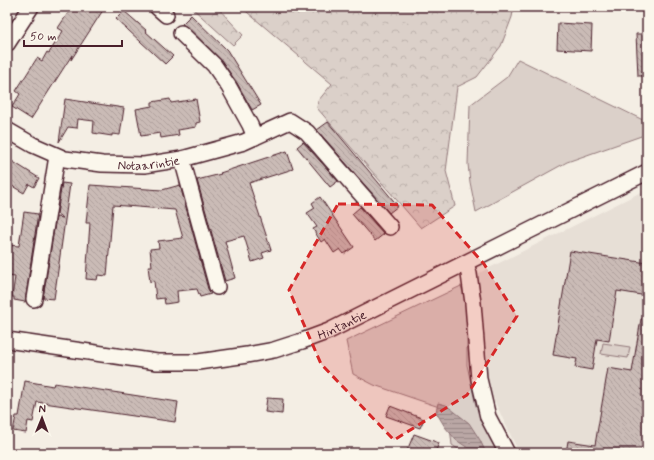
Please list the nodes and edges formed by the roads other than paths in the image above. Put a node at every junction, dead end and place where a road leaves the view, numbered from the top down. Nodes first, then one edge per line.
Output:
1 (31, 7) edge
2 (181, 32) dead end
3 (7, 44) edge
4 (7, 130) edge
5 (255, 137) junction
6 (57, 156) junction
7 (182, 159) junction
8 (647, 172) edge
9 (390, 226) dead end
10 (466, 263) junction
11 (217, 287) dead end
12 (34, 300) dead end
13 (7, 340) edge
14 (507, 453) edge

1 - 3 street
2 - 5 street
4 - 6 street, Notaarintie
5 - 7 street, Notaarintie
5 - 9 street, Notaarintie
6 - 7 street, Notaarintie
6 - 12 street
7 - 11 street
8 - 10 street, Hintantie
10 - 13 street, Hintantie
10 - 14 street

